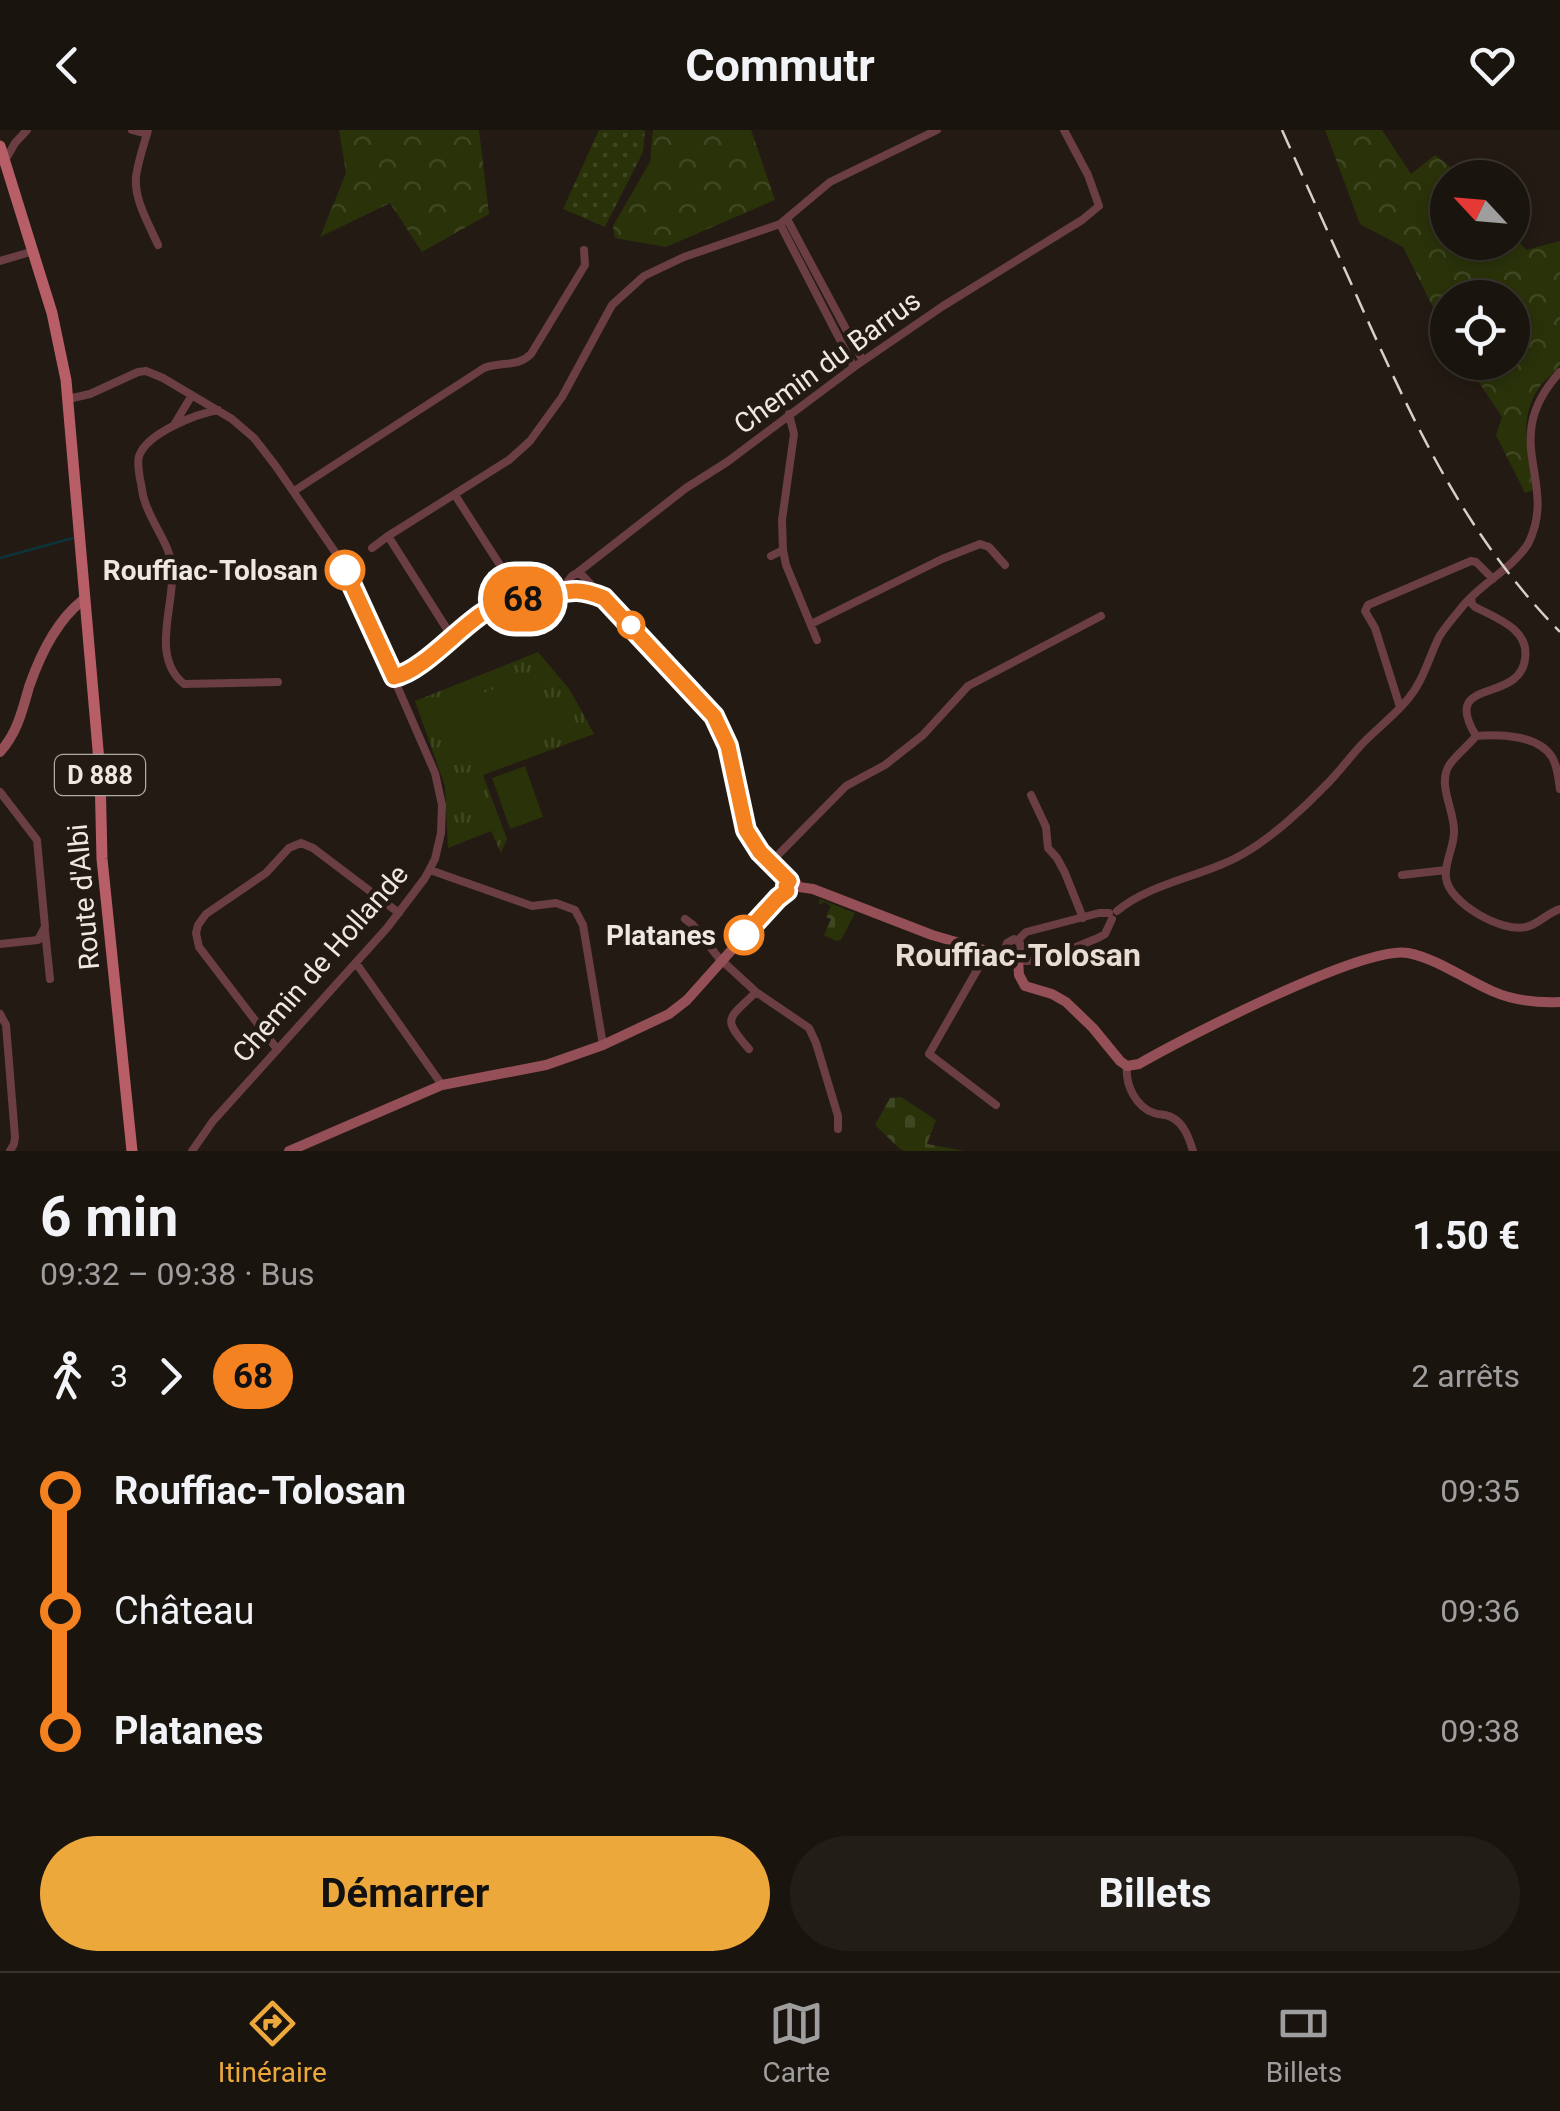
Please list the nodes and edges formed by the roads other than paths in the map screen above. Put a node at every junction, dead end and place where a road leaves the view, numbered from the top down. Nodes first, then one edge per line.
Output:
1 (27, 130) edge
2 (132, 130) edge
3 (938, 130) edge
4 (1064, 130) edge
5 (148, 132) edge
6 (1, 150) edge
7 (784, 221) junction
8 (158, 245) dead end
9 (584, 250) dead end
10 (34, 251) junction
11 (0, 261) edge
12 (862, 361) junction
13 (854, 367) junction
14 (1560, 372) edge
15 (194, 396) junction
16 (68, 399) junction
17 (218, 410) junction
18 (789, 414) junction
19 (191, 419) junction
20 (174, 425) junction
21 (294, 491) junction
22 (455, 496) junction
23 (388, 536) junction
24 (372, 548) dead end
25 (783, 550) junction
26 (770, 556) dead end
27 (1005, 565) dead end
28 (580, 578) junction
29 (1493, 578) junction
30 (578, 590) junction
31 (560, 591) junction
32 (604, 598) junction
33 (1474, 599) junction
34 (83, 600) junction
35 (518, 600) junction
36 (1101, 616) dead end
37 (85, 619) junction
38 (811, 624) junction
39 (54, 632) junction
40 (452, 637) junction
41 (817, 640) dead end
42 (394, 677) junction
43 (278, 682) dead end
44 (1400, 707) junction
45 (1476, 736) junction
46 (0, 752) edge
47 (1560, 789) edge
48 (0, 792) edge
49 (1031, 795) dead end
50 (771, 862) junction
51 (430, 870) junction
52 (1446, 870) junction
53 (1402, 875) dead end
54 (792, 886) junction
55 (1560, 909) edge
56 (398, 913) junction
57 (1113, 914) junction
58 (686, 918) dead end
59 (1082, 918) junction
60 (45, 927) junction
61 (1017, 940) junction
62 (0, 944) edge
63 (984, 952) junction
64 (1002, 956) junction
65 (722, 960) junction
66 (1018, 960) junction
67 (356, 964) junction
68 (50, 979) dead end
69 (756, 992) junction
70 (1560, 1002) edge
71 (0, 1014) edge
72 (603, 1045) junction
73 (276, 1049) junction
74 (749, 1049) dead end
75 (1127, 1066) junction
76 (442, 1085) junction
77 (996, 1105) dead end
78 (838, 1129) dead end
79 (10, 1151) edge
80 (132, 1151) edge
81 (192, 1151) edge
82 (289, 1151) edge
83 (1193, 1151) edge

1 - 6 street
2 - 5 street
3 - 7 street
4 - 12 street, Chemin du Barrus
5 - 8 street
6 - 10 main road, D 888
7 - 12 street
7 - 13 street
7 - 22 street
9 - 21 street
10 - 11 street
10 - 16 main road, D 888
12 - 13 street, Chemin du Barrus
13 - 18 street, Chemin du Barrus
14 - 29 street
15 - 16 street, Chemin de Hollande
15 - 17 street, Chemin de Hollande
15 - 19 street
15 - 20 street
16 - 34 main road, Route d'Albi / D 888
17 - 19 street
17 - 21 street, Chemin de Hollande
18 - 25 street
18 - 28 street, Chemin du Barrus
19 - 20 street
20 - 43 street
21 - 42 street, Chemin de Hollande
22 - 23 street
22 - 35 street
23 - 24 street
23 - 40 street
25 - 26 street
25 - 38 street
27 - 38 street
28 - 30 street
28 - 31 street
28 - 32 street
29 - 33 street
29 - 44 street
30 - 31 street
30 - 32 street
31 - 35 street
32 - 50 street
33 - 44 street
33 - 45 street
34 - 37 main road, Route d'Albi / D 888
34 - 39 street
35 - 40 street
36 - 50 street
37 - 39 street
37 - 80 main road, Route d'Albi / D 888
38 - 41 street
39 - 46 street
40 - 42 street
42 - 51 street, Chemin de Hollande
44 - 57 street
45 - 47 street
45 - 52 street
48 - 60 street
49 - 59 street
50 - 54 street
51 - 56 street, Chemin de Hollande
51 - 72 street
52 - 53 street
52 - 55 street
54 - 63 street
54 - 65 street
56 - 67 street, Chemin de Hollande
56 - 73 street
57 - 59 street
57 - 66 street
58 - 65 street
59 - 61 street
60 - 62 street
60 - 68 street
61 - 64 street
61 - 66 street
63 - 64 street
63 - 77 street
64 - 66 street
65 - 69 street
65 - 72 street
66 - 75 street
67 - 73 street, Chemin de Hollande
67 - 76 street
69 - 74 street
69 - 78 street
70 - 75 street
71 - 79 street
72 - 76 street
73 - 81 street, Chemin de Hollande
75 - 83 street
76 - 82 street

